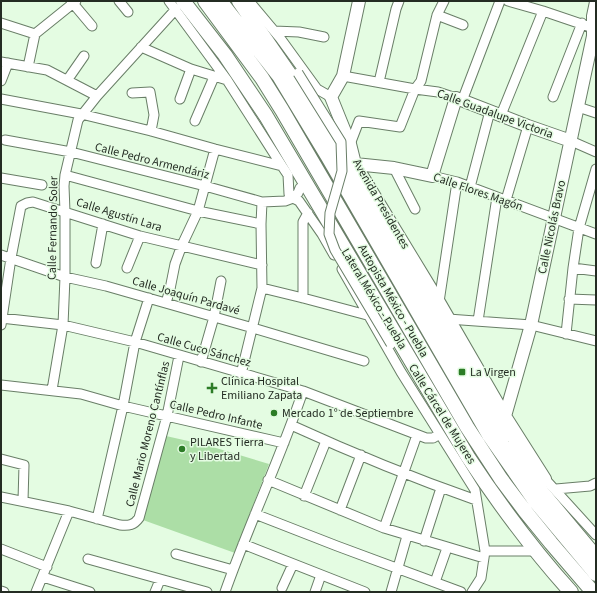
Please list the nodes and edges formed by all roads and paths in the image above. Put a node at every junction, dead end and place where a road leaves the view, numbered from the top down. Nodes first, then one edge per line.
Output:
1 (119, 1) edge
2 (169, 1) edge
3 (205, 1) edge
4 (220, 1) edge
5 (239, 1) edge
6 (249, 1) edge
7 (359, 1) edge
8 (399, 1) edge
9 (444, 1) edge
10 (500, 1) edge
11 (508, 1) edge
12 (73, 2) edge
13 (596, 2) edge
14 (179, 5) edge
15 (543, 11) junction
16 (128, 12) dead end
17 (437, 15) junction
18 (1, 23) edge
19 (463, 25) dead end
20 (92, 26) dead end
21 (592, 29) edge
22 (274, 30) junction
23 (35, 34) junction
24 (324, 37) dead end
25 (141, 47) junction
26 (84, 56) dead end
27 (4, 62) edge
28 (28, 67) junction
29 (191, 69) junction
30 (302, 74) junction
31 (343, 76) junction
32 (214, 77) junction
33 (68, 79) junction
34 (227, 80) junction
35 (1, 81) edge
36 (379, 82) junction
37 (415, 89) junction
38 (132, 93) dead end
39 (97, 96) junction
40 (331, 97) junction
41 (553, 97) dead end
42 (1, 99) edge
43 (180, 99) dead end
44 (459, 99) junction
45 (578, 107) junction
46 (495, 113) junction
47 (596, 113) edge
48 (81, 114) junction
49 (195, 120) dead end
50 (528, 126) junction
51 (151, 131) junction
52 (5, 140) dead end
53 (571, 141) junction
54 (350, 144) junction
55 (215, 149) junction
56 (71, 152) junction
57 (596, 152) edge
58 (344, 155) dead end
59 (356, 164) junction
60 (282, 166) junction
61 (394, 168) junction
62 (596, 169) edge
63 (65, 175) junction
64 (432, 176) junction
65 (1, 178) edge
66 (457, 182) junction
67 (42, 185) dead end
68 (205, 186) junction
69 (470, 187) junction
70 (300, 188) dead end
71 (593, 196) edge
72 (497, 197) junction
73 (293, 198) junction
74 (506, 200) junction
75 (262, 202) junction
76 (415, 209) dead end
77 (198, 211) junction
78 (65, 212) junction
79 (308, 214) junction
80 (554, 218) junction
81 (103, 224) junction
82 (261, 224) junction
83 (579, 228) junction
84 (596, 234) edge
85 (140, 236) junction
86 (182, 246) junction
87 (1, 255) edge
88 (11, 258) junction
89 (96, 263) dead end
90 (262, 264) junction
91 (127, 268) dead end
92 (573, 268) junction
93 (596, 271) edge
94 (65, 277) junction
95 (221, 281) dead end
96 (262, 288) junction
97 (149, 298) junction
98 (303, 298) junction
99 (569, 300) junction
100 (596, 300) edge
101 (439, 302) junction
102 (166, 303) junction
103 (367, 315) junction
104 (214, 317) junction
105 (448, 319) junction
106 (1, 321) edge
107 (478, 321) junction
108 (63, 325) junction
109 (531, 325) junction
110 (253, 328) junction
111 (566, 334) junction
112 (596, 341) edge
113 (135, 342) junction
114 (179, 356) junction
115 (364, 361) dead end
116 (201, 362) junction
117 (401, 372) junction
118 (241, 374) junction
119 (1, 385) edge
120 (52, 390) junction
121 (303, 391) junction
122 (123, 406) junction
123 (166, 416) junction
124 (505, 416) junction
125 (291, 425) junction
126 (440, 434) junction
127 (418, 435) junction
128 (326, 441) junction
129 (284, 443) junction
130 (361, 455) junction
131 (1, 458) edge
132 (403, 473) junction
133 (268, 480) junction
134 (540, 482) junction
135 (596, 483) edge
136 (441, 488) junction
137 (556, 489) junction
138 (304, 496) junction
139 (1, 497) edge
140 (476, 500) junction
141 (23, 502) junction
142 (340, 510) junction
143 (69, 511) junction
144 (255, 514) junction
145 (98, 519) junction
146 (384, 528) junction
147 (595, 532) edge
148 (407, 536) junction
149 (424, 541) junction
150 (243, 544) junction
151 (533, 547) junction
152 (447, 548) junction
153 (1, 550) edge
154 (176, 554) dead end
155 (484, 554) junction
156 (596, 557) edge
157 (88, 559) dead end
158 (294, 564) junction
159 (47, 567) junction
160 (398, 568) junction
161 (233, 570) junction
162 (321, 574) junction
163 (596, 574) edge
164 (43, 577) junction
165 (160, 580) junction
166 (435, 582) junction
167 (282, 588) dead end
168 (352, 590) edge
169 (36, 592) edge
170 (90, 592) edge
171 (155, 592) edge
172 (207, 592) edge
173 (225, 592) edge
174 (315, 592) edge
175 (365, 592) edge
176 (391, 592) edge
177 (462, 592) edge
178 (478, 592) edge
179 (571, 592) edge
180 (593, 592) edge

1 - 16 street
2 - 14 street
3 - 180 highway, Autopista México - Puebla
4 - 163 highway, Autopista México - Puebla
5 - 134 highway
6 - 22 street
7 - 31 main road
8 - 36 street
9 - 17 street
10 - 44 street
11 - 15 street
12 - 20 street
12 - 23 street
13 - 21 main road, Calle Nicolás Bravo
14 - 25 street, Calle Fernando Soler
14 - 34 street
14 - 151 highway, Lateral México - Puebla
15 - 21 street
15 - 46 street
17 - 19 street
17 - 37 street
18 - 23 street
21 - 41 street
21 - 45 main road, Calle Nicolás Bravo
22 - 24 street
22 - 30 street
23 - 28 street
25 - 29 street
25 - 39 street, Calle Fernando Soler
26 - 33 street
27 - 28 street
27 - 35 street
28 - 33 street
29 - 32 street
29 - 43 street
30 - 40 street
30 - 117 street, bridge
31 - 36 street, Calle Guadalupe Victoria
31 - 40 main road
32 - 34 street
32 - 49 street
33 - 39 street
34 - 60 street
36 - 37 street, Calle Guadalupe Victoria
37 - 44 street, Calle Guadalupe Victoria
37 - 54 street
38 - 51 street
39 - 48 street, Calle Fernando Soler
40 - 54 main road, Avenida Presidentes
42 - 48 street
44 - 46 main road, Calle Guadalupe Victoria
44 - 64 main road
45 - 47 street
45 - 53 main road, Calle Nicolás Bravo
46 - 50 main road, Calle Guadalupe Victoria
46 - 69 street
48 - 51 street
48 - 56 street, Calle Fernando Soler
50 - 53 main road, Calle Guadalupe Victoria
50 - 74 street
51 - 55 street
52 - 56 street, Calle Pedro Armendáriz
53 - 57 street, Calle Guadalupe Victoria
53 - 80 main road, Calle Nicolás Bravo
54 - 58 street
54 - 59 main road, Avenida Presidentes
55 - 60 street
55 - 68 street
56 - 63 street, Calle Fernando Soler
56 - 68 street, Calle Pedro Armendáriz
59 - 61 main road, Calle Flores Magón
59 - 101 main road, Avenida Presidentes
60 - 73 street
61 - 64 main road, Calle Flores Magón
61 - 76 street
62 - 71 street
63 - 77 street
63 - 78 street, Calle Fernando Soler
64 - 66 street, Calle Flores Magón
65 - 67 street
66 - 69 street, Calle Flores Magón
66 - 101 street
68 - 75 street, Calle Pedro Armendáriz
68 - 77 street
69 - 72 street, Calle Flores Magón
70 - 73 street
71 - 83 street
72 - 74 street, Calle Flores Magón
72 - 107 street
73 - 75 street, Calle Pedro Armendáriz
73 - 79 street, Calle Cárcel de Mujeres
74 - 80 street, Calle Flores Magón
75 - 82 street
77 - 82 street
77 - 86 street
78 - 81 street, Calle Agustín Lara
78 - 88 street, Calle Agustín Lara
78 - 94 street, Calle Fernando Soler
79 - 98 street
79 - 103 street, Calle Cárcel de Mujeres
80 - 83 street, Calle Flores Magón
80 - 109 main road, Calle Nicolás Bravo
81 - 85 street, Calle Agustín Lara
81 - 89 street
82 - 90 street
83 - 84 street, Calle Flores Magón
83 - 92 street
85 - 86 street, Calle Agustín Lara
85 - 91 street
86 - 90 street, Calle Agustín Lara
86 - 102 street
87 - 88 street, Calle Joaquín Pardavé
88 - 94 street, Calle Joaquín Pardavé
88 - 106 street
90 - 96 street
92 - 93 street
92 - 99 street
94 - 97 street, Calle Joaquín Pardavé
94 - 108 street, Calle Fernando Soler
95 - 104 street
96 - 98 street
96 - 110 street
97 - 102 street, Calle Joaquín Pardavé
97 - 113 street
98 - 103 street
99 - 100 street
99 - 111 street
101 - 105 main road, Avenida Presidentes
102 - 104 street, Calle Joaquín Pardavé
103 - 117 street, Calle Cárcel de Mujeres
104 - 110 street, Calle Joaquín Pardavé
104 - 116 street
105 - 107 street
105 - 124 main road, Avenida Presidentes
106 - 108 street, Calle Cuco Sánchez
107 - 109 street
108 - 113 street, Calle Cuco Sánchez
108 - 120 street, Calle Fernando Soler
109 - 111 street
109 - 124 main road, Calle Nicolás Bravo
110 - 115 street, Calle Joaquín Pardavé
110 - 118 street
111 - 112 street
113 - 114 street, Calle Cuco Sánchez
113 - 122 street
114 - 116 street, Calle Cuco Sánchez
114 - 123 street, Calle Mario Moreno Cantínflas
116 - 118 street, Calle Cuco Sánchez
117 - 126 street, Calle Cárcel de Mujeres
118 - 121 street, Calle Cuco Sánchez
119 - 120 street, Calle Pedro Infante
120 - 122 street, Calle Pedro Infante
121 - 125 street
121 - 127 street, Calle Cuco Sánchez
122 - 123 street, Calle Pedro Infante
122 - 145 street
123 - 129 street, Calle Pedro Infante
123 - 145 street, Calle Mario Moreno Cantínflas
124 - 134 main road, Avenida Presidentes
125 - 128 street
125 - 129 street
126 - 127 street, Calle Cuco Sánchez
126 - 140 street, Calle Cárcel de Mujeres
127 - 132 street
128 - 130 street
128 - 138 street
129 - 133 street
130 - 132 street
130 - 142 street
131 - 141 street
132 - 136 street
132 - 146 street
133 - 138 street
133 - 144 street
134 - 137 street
134 - 156 highway
135 - 137 street
136 - 140 street
136 - 149 street
137 - 147 street
138 - 142 street
139 - 141 street, Calle Mario Moreno Cantínflas
140 - 155 street, Calle Cárcel de Mujeres
141 - 143 street, Calle Mario Moreno Cantínflas
142 - 146 street
143 - 145 street, Calle Mario Moreno Cantínflas
143 - 159 street
144 - 150 street
144 - 160 street
146 - 148 street
148 - 149 street
148 - 160 street
149 - 152 street
150 - 158 street
150 - 161 street
151 - 155 street
151 - 179 highway, Lateral México - Puebla
152 - 155 street
152 - 166 street
153 - 159 street
154 - 161 street
155 - 178 street, Calle Cárcel de Mujeres
157 - 165 street
158 - 162 street
158 - 167 street
159 - 164 street
160 - 166 street
160 - 176 street
161 - 173 street
162 - 168 street
162 - 174 street
164 - 169 street
164 - 170 street
165 - 171 street
165 - 172 street
166 - 177 street
168 - 175 street

